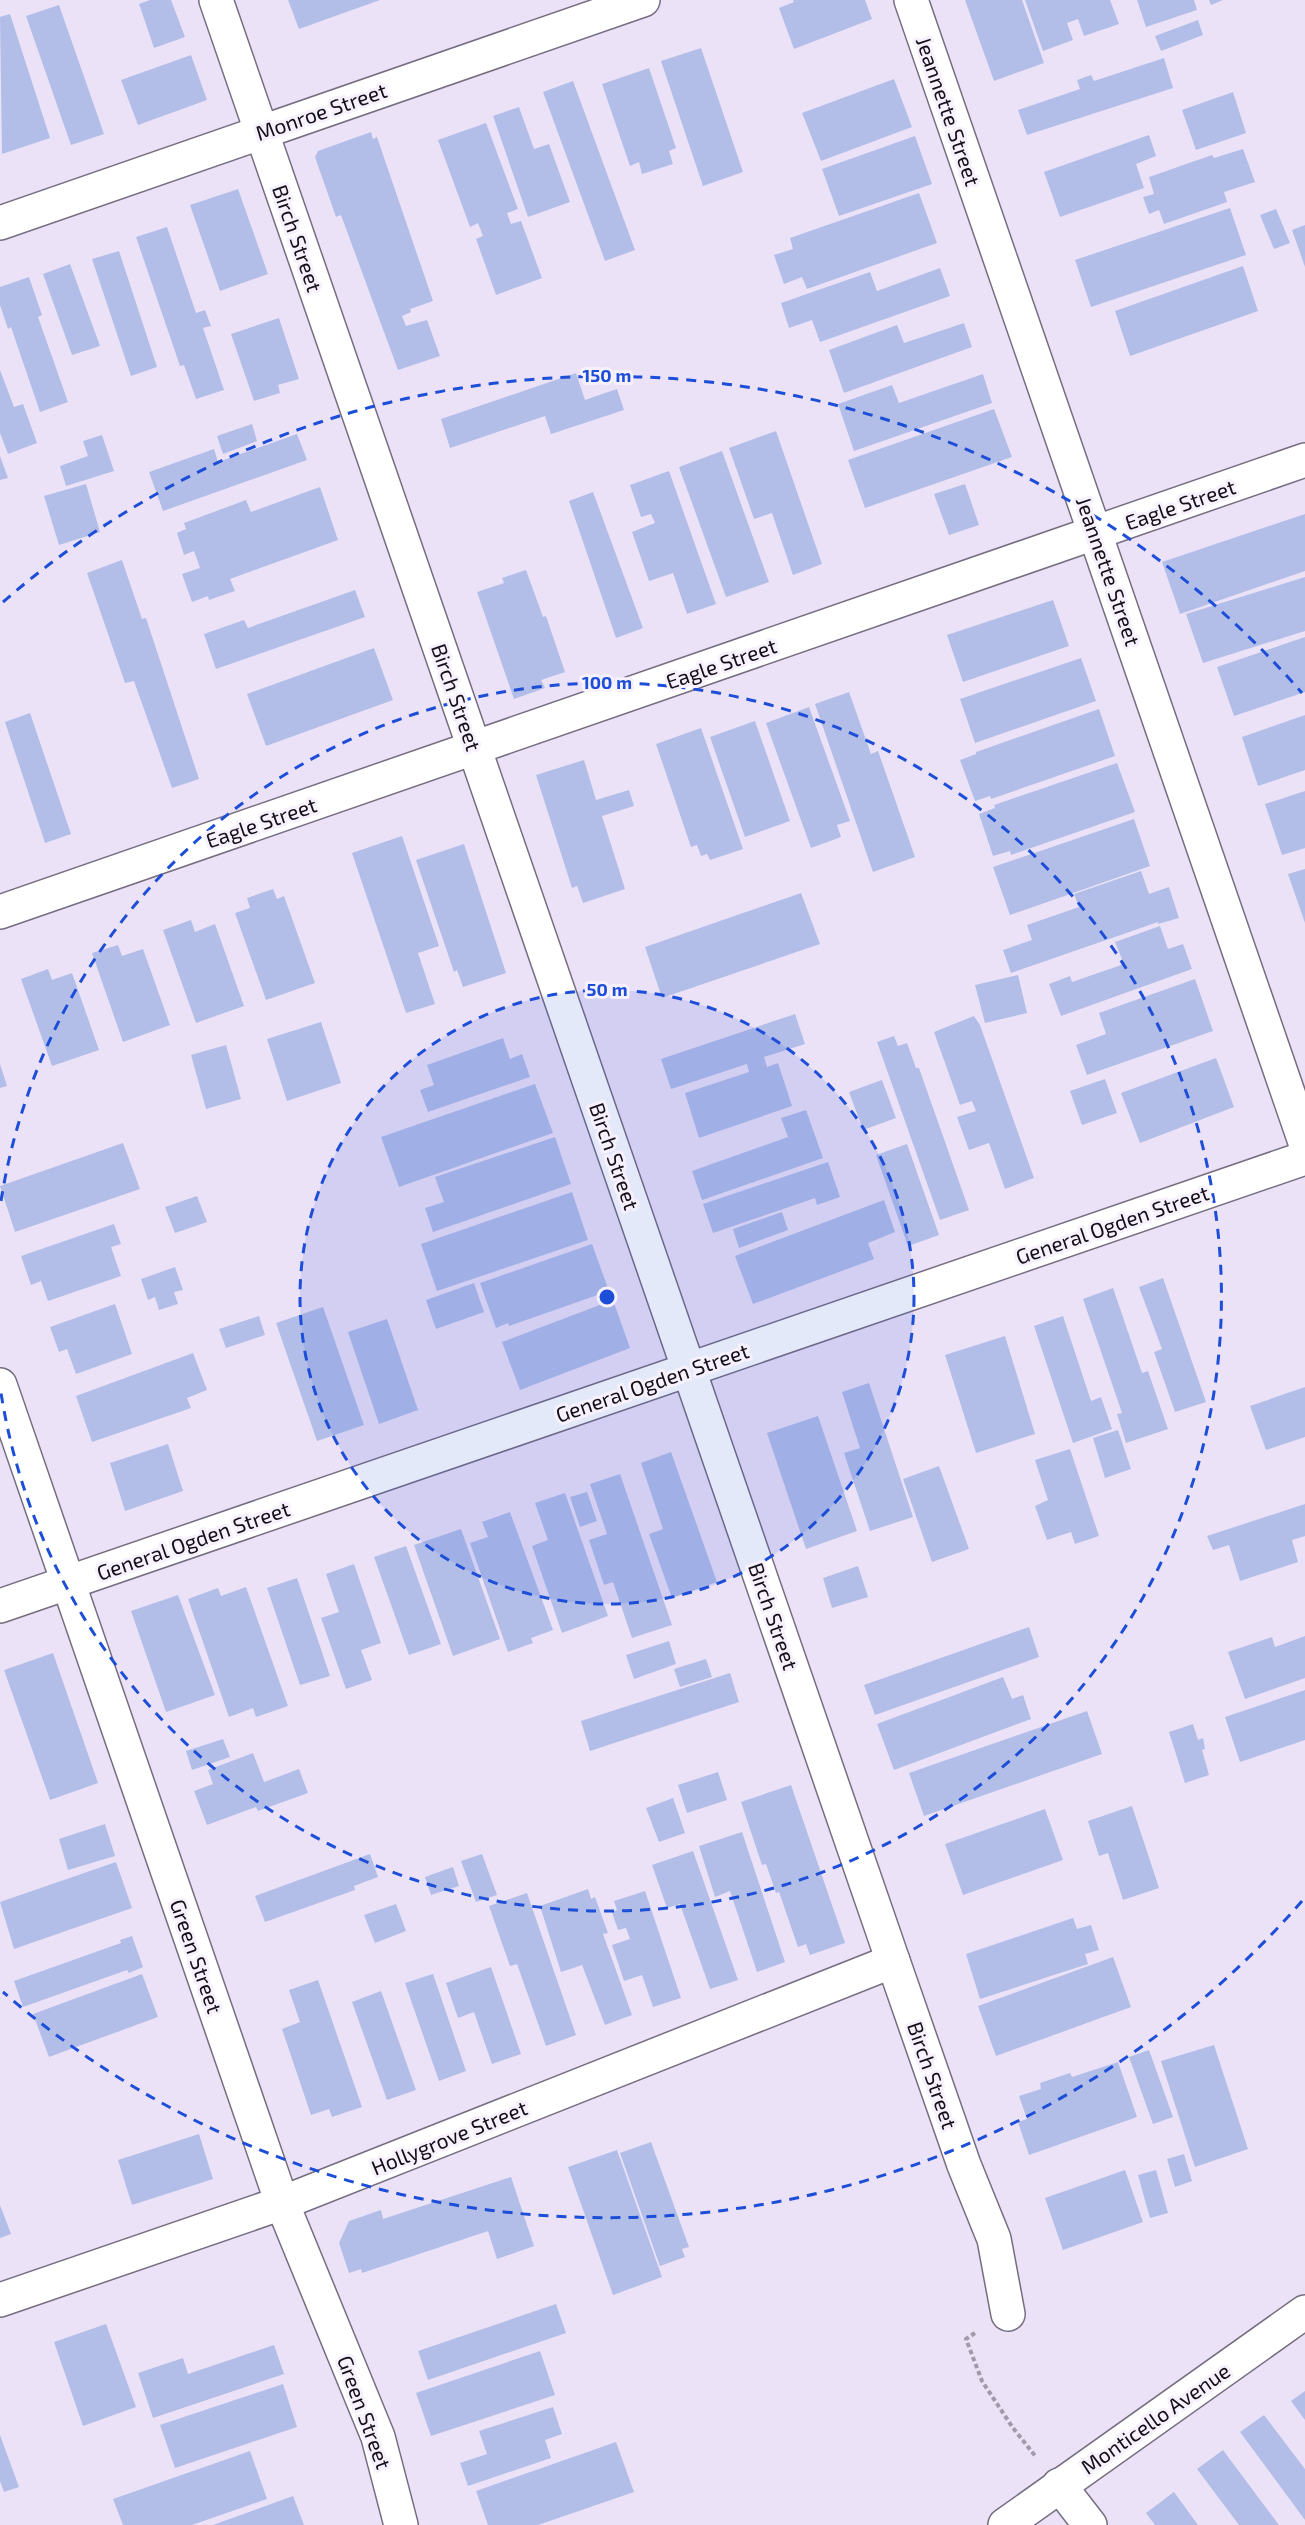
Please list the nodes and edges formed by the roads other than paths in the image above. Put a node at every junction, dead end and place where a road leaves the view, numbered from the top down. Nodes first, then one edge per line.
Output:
1 (216, 0) edge
2 (642, 0) edge
3 (911, 0) edge
4 (261, 132) junction
5 (0, 222) edge
6 (1305, 460) edge
7 (1096, 533) junction
8 (475, 748) junction
9 (0, 912) edge
10 (1305, 1142) edge
11 (1305, 1158) edge
12 (688, 1369) junction
13 (0, 1385) edge
14 (68, 1583) junction
15 (0, 1606) edge
16 (893, 1961) junction
17 (282, 2203) junction
18 (0, 2300) edge
19 (1305, 2312) edge
20 (1008, 2314) dead end
21 (1059, 2485) junction
22 (401, 2525) edge
23 (1005, 2525) edge
24 (1090, 2525) edge

1 - 4 street, Birch Street
2 - 4 street, Monroe Street
3 - 7 street, Jeannette Street
4 - 5 street, Monroe Street
4 - 8 street, Birch Street
6 - 7 street, Eagle Street
7 - 8 street, Eagle Street
7 - 10 street, Jeannette Street
8 - 9 street, Eagle Street
8 - 12 street, Birch Street
11 - 12 street, General Ogden Street
12 - 14 street, General Ogden Street
12 - 16 street, Birch Street
13 - 14 street, Green Street
14 - 15 street, General Ogden Street
14 - 17 street, Green Street
16 - 17 street, Hollygrove Street
16 - 20 street, Birch Street
17 - 18 street, Hollygrove Street
17 - 22 street, Green Street
19 - 21 street, Monticello Avenue
21 - 23 street, Monticello Avenue
21 - 24 street

